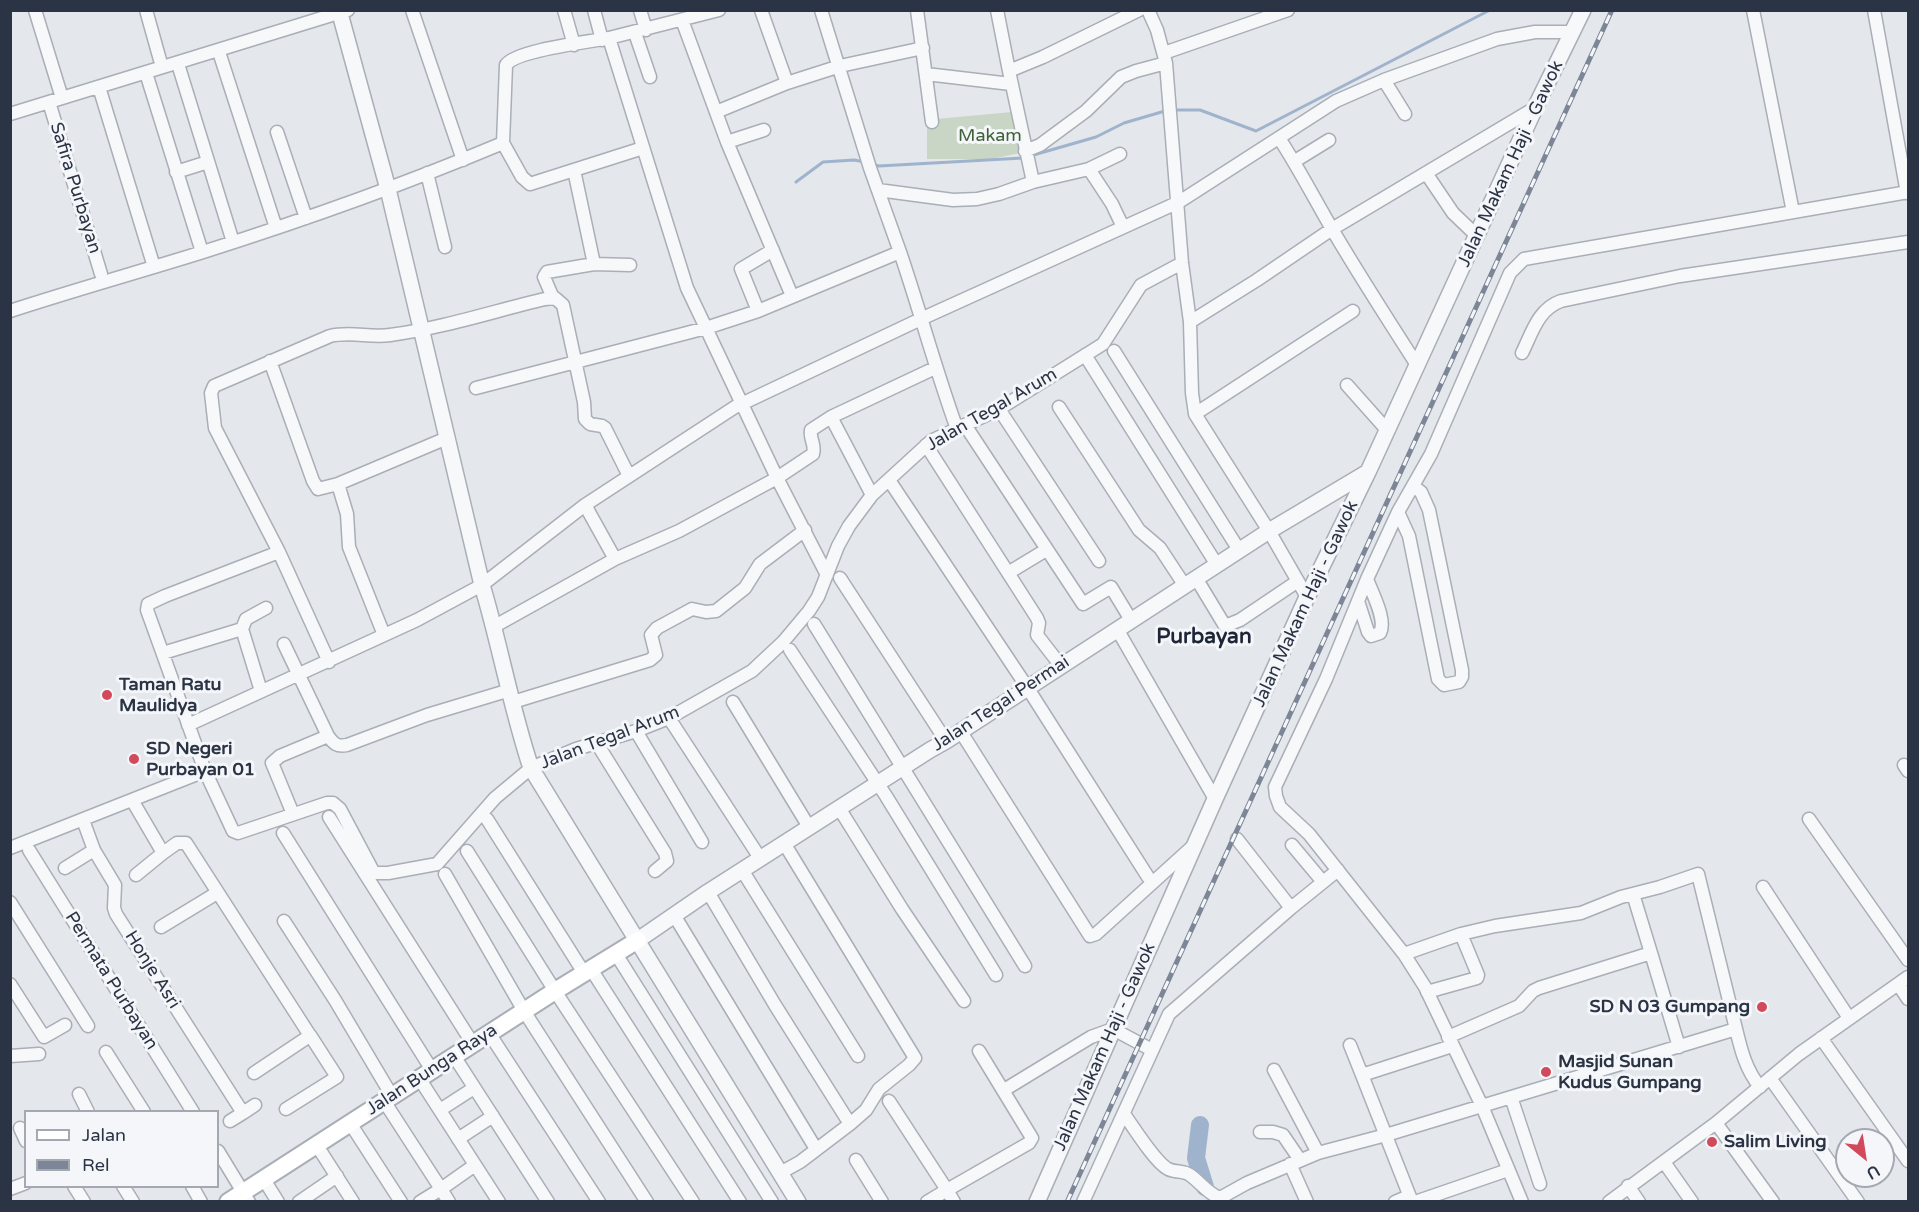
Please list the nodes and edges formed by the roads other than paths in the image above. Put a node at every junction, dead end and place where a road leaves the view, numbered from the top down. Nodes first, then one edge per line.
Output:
1 (35, 10) edge
2 (146, 10) edge
3 (412, 10) edge
4 (564, 10) edge
5 (594, 10) edge
6 (640, 10) edge
7 (719, 10) edge
8 (762, 10) edge
9 (821, 10) edge
10 (917, 10) edge
11 (997, 10) edge
12 (1139, 10) edge
13 (1148, 10) edge
14 (1288, 10) edge
15 (1583, 10) edge
16 (1753, 10) edge
17 (1874, 10) edge
18 (342, 11) edge
19 (704, 12) edge
20 (682, 20) junction
21 (640, 32) junction
22 (1572, 32) junction
23 (606, 39) junction
24 (574, 45) junction
25 (923, 48) junction
26 (219, 52) junction
27 (1165, 58) junction
28 (160, 60) dead end
29 (178, 64) junction
30 (840, 66) junction
31 (1009, 71) junction
32 (146, 73) junction
33 (926, 74) junction
34 (650, 77) dead end
35 (1384, 80) junction
36 (787, 83) junction
37 (1011, 84) junction
38 (99, 87) junction
39 (56, 100) junction
40 (1535, 108) junction
41 (716, 112) junction
42 (10, 114) edge
43 (1405, 114) dead end
44 (932, 122) dead end
45 (764, 130) dead end
46 (277, 132) dead end
47 (1279, 138) junction
48 (1329, 141) dead end
49 (727, 142) junction
50 (503, 143) junction
51 (643, 148) junction
52 (1026, 154) junction
53 (1120, 154) dead end
54 (463, 160) junction
55 (1295, 161) junction
56 (208, 162) junction
57 (1089, 169) junction
58 (574, 170) junction
59 (176, 172) junction
60 (426, 173) junction
61 (1426, 173) junction
62 (1033, 182) junction
63 (388, 189) junction
64 (878, 190) junction
65 (1908, 193) edge
66 (1179, 202) junction
67 (1793, 212) junction
68 (306, 218) junction
69 (1123, 227) junction
70 (276, 228) junction
71 (1332, 229) junction
72 (1477, 236) junction
73 (233, 242) junction
74 (1908, 242) edge
75 (445, 247) dead end
76 (773, 250) junction
77 (202, 252) junction
78 (900, 252) junction
79 (1182, 263) junction
80 (594, 264) junction
81 (630, 265) dead end
82 (154, 267) junction
83 (101, 273) dead end
84 (792, 296) junction
85 (553, 298) junction
86 (10, 311) edge
87 (758, 311) junction
88 (1353, 311) dead end
89 (923, 318) junction
90 (1190, 322) junction
91 (705, 328) junction
92 (421, 329) junction
93 (1114, 351) dead end
94 (1521, 353) dead end
95 (1085, 355) junction
96 (270, 361) junction
97 (576, 362) junction
98 (1417, 365) junction
99 (935, 368) junction
100 (1347, 385) dead end
101 (476, 388) dead end
102 (740, 404) junction
103 (1059, 407) dead end
104 (999, 409) junction
105 (1195, 414) junction
106 (831, 417) junction
107 (961, 427) junction
108 (1387, 430) junction
109 (447, 438) junction
110 (926, 446) junction
111 (1368, 472) junction
112 (629, 476) junction
113 (777, 478) junction
114 (889, 480) junction
115 (338, 484) junction
116 (1413, 486) junction
117 (872, 495) junction
118 (585, 505) junction
119 (1398, 512) junction
120 (806, 530) junction
121 (1269, 531) junction
122 (1046, 550) junction
123 (1239, 550) junction
124 (279, 552) junction
125 (615, 559) junction
126 (1099, 561) dead end
127 (1217, 565) junction
128 (1008, 573) junction
129 (827, 575) junction
130 (840, 578) dead end
131 (1367, 579) junction
132 (1298, 580) junction
133 (1191, 582) junction
134 (482, 585) junction
135 (1307, 597) junction
136 (1358, 601) junction
137 (266, 608) dead end
138 (1131, 620) junction
139 (814, 624) dead end
140 (495, 626) junction
141 (243, 629) junction
142 (1117, 629) junction
143 (384, 635) junction
144 (284, 644) dead end
145 (790, 650) dead end
146 (163, 653) junction
147 (329, 662) junction
148 (1060, 666) junction
149 (297, 675) junction
150 (1027, 687) junction
151 (261, 690) junction
152 (511, 696) junction
153 (733, 702) dead end
154 (669, 718) junction
155 (188, 725) junction
156 (636, 732) junction
157 (961, 732) junction
158 (328, 736) junction
159 (946, 741) junction
160 (596, 742) junction
161 (531, 768) junction
162 (902, 768) junction
163 (205, 771) junction
164 (876, 784) junction
165 (1215, 799) junction
166 (132, 800) junction
167 (839, 808) junction
168 (293, 814) junction
169 (329, 817) dead end
170 (488, 819) dead end
171 (1809, 819) dead end
172 (83, 820) junction
173 (808, 827) junction
174 (283, 833) dead end
175 (1237, 839) dead end
176 (702, 842) dead end
177 (783, 843) junction
178 (1195, 844) junction
179 (1292, 845) dead end
180 (10, 848) edge
181 (29, 850) dead end
182 (94, 850) junction
183 (467, 851) dead end
184 (163, 853) junction
185 (760, 858) junction
186 (65, 868) dead end
187 (742, 870) junction
188 (1338, 870) junction
189 (655, 871) dead end
190 (445, 874) dead end
191 (136, 875) dead end
192 (1148, 878) dead end
193 (1323, 882) junction
194 (1763, 887) dead end
195 (708, 892) junction
196 (217, 893) junction
197 (1633, 894) junction
198 (10, 902) edge
199 (1291, 908) junction
200 (674, 915) junction
201 (284, 921) dead end
202 (161, 927) dead end
203 (1461, 934) junction
204 (638, 940) junction
205 (1651, 953) junction
206 (616, 954) junction
207 (1404, 954) junction
208 (1908, 960) edge
209 (1025, 966) dead end
210 (588, 971) junction
211 (996, 975) dead end
212 (1903, 980) edge
213 (10, 984) edge
214 (555, 991) junction
215 (1427, 992) junction
216 (1908, 999) edge
217 (964, 1001) dead end
218 (524, 1011) junction
219 (1849, 1018) junction
220 (65, 1025) dead end
221 (88, 1026) dead end
222 (1113, 1029) junction
223 (1736, 1029) junction
224 (489, 1033) junction
225 (310, 1035) junction
226 (1821, 1038) junction
227 (1450, 1041) junction
228 (473, 1044) junction
229 (1350, 1045) dead end
230 (1679, 1047) junction
231 (1152, 1050) junction
232 (979, 1051) dead end
233 (105, 1052) dead end
234 (39, 1054) dead end
235 (10, 1056) edge
236 (453, 1056) junction
237 (858, 1056) dead end
238 (1274, 1070) dead end
239 (254, 1073) dead end
240 (425, 1074) junction
241 (1362, 1076) junction
242 (1770, 1078) junction
243 (1760, 1087) junction
244 (474, 1088) junction
245 (1004, 1090) junction
246 (79, 1094) dead end
247 (1511, 1097) junction
248 (388, 1098) junction
249 (889, 1101) dead end
250 (255, 1105) dead end
251 (1482, 1106) junction
252 (286, 1109) dead end
253 (87, 1110) edge
254 (143, 1110) edge
255 (192, 1110) edge
256 (440, 1110) junction
257 (243, 1113) junction
258 (1124, 1114) junction
259 (493, 1116) junction
260 (230, 1121) dead end
261 (350, 1123) junction
262 (1716, 1123) junction
263 (850, 1124) junction
264 (20, 1128) dead end
265 (1260, 1132) dead end
266 (1386, 1134) junction
267 (24, 1137) edge
268 (458, 1139) junction
269 (316, 1144) junction
270 (816, 1149) junction
271 (219, 1153) edge
272 (1318, 1153) junction
273 (856, 1160) dead end
274 (1908, 1161) edge
275 (1295, 1162) junction
276 (1665, 1162) junction
277 (475, 1165) junction
278 (1508, 1170) junction
279 (780, 1173) junction
280 (337, 1176) junction
281 (263, 1178) junction
282 (1540, 1184) dead end
283 (1628, 1186) junction
284 (75, 1188) edge
285 (124, 1188) edge
286 (193, 1188) edge
287 (441, 1189) junction
288 (947, 1190) junction
289 (246, 1196) edge
290 (1412, 1200) edge
291 (84, 1202) edge
292 (133, 1202) edge
293 (201, 1202) edge
294 (228, 1202) edge
295 (278, 1202) edge
296 (299, 1202) edge
297 (353, 1202) edge
298 (401, 1202) edge
299 (420, 1202) edge
300 (449, 1202) edge
301 (499, 1202) edge
302 (548, 1202) edge
303 (599, 1202) edge
304 (647, 1202) edge
305 (693, 1202) edge
306 (740, 1202) edge
307 (772, 1202) edge
308 (798, 1202) edge
309 (882, 1202) edge
310 (927, 1202) edge
311 (954, 1202) edge
312 (1037, 1202) edge
313 (1083, 1202) edge
314 (1307, 1202) edge
315 (1395, 1202) edge
316 (1522, 1202) edge
317 (1609, 1202) edge
318 (1639, 1202) edge
319 (1692, 1202) edge
320 (1773, 1202) edge
321 (1858, 1202) edge

1 - 39 street, Safira Purbayan
2 - 28 street
3 - 54 street
4 - 24 street
5 - 23 street
6 - 21 street
7 - 19 street
8 - 36 street
9 - 30 street
10 - 25 street
11 - 31 street
12 - 31 street
13 - 27 street
14 - 27 street
15 - 22 street, Jalan Makam Haji - Gawok
16 - 67 street
17 - 65 street
18 - 26 street
18 - 63 street
19 - 20 street
20 - 21 street
20 - 41 street
21 - 23 street
21 - 34 street
22 - 35 street
22 - 40 street, Jalan Makam Haji - Gawok
23 - 24 street
23 - 51 street
24 - 50 street
25 - 30 street
25 - 33 street
26 - 29 street
26 - 70 street
27 - 52 street
27 - 66 street
29 - 32 street
29 - 56 street
30 - 36 street
30 - 64 street
31 - 37 street
32 - 38 street
32 - 59 street
33 - 37 street
33 - 44 street
35 - 43 street
35 - 47 street
36 - 41 street
37 - 52 street
38 - 39 street
38 - 82 street
39 - 42 street
39 - 83 street, Safira Purbayan
40 - 61 street
40 - 72 street, Jalan Makam Haji - Gawok
41 - 49 street
45 - 49 street
46 - 68 street
47 - 55 street
47 - 66 street
48 - 55 street
49 - 76 street
50 - 54 street
50 - 58 street
51 - 58 street
51 - 91 street
52 - 62 street
53 - 57 street
54 - 60 street
55 - 71 street
56 - 59 street
56 - 73 street
57 - 62 street
57 - 69 street
58 - 80 street
59 - 77 street
60 - 63 street
60 - 75 street
61 - 71 street
61 - 72 street
62 - 64 street
63 - 68 street
63 - 92 street
64 - 78 street
65 - 67 street
66 - 69 street
66 - 79 street
67 - 116 street
68 - 70 street
69 - 89 street
70 - 73 street
71 - 90 street
71 - 98 street
72 - 98 street, Jalan Makam Haji - Gawok
73 - 77 street
74 - 94 street
76 - 84 street
76 - 87 street
77 - 82 street
78 - 84 street
78 - 89 street
79 - 90 street
79 - 95 street, Jalan Tegal Arum
80 - 81 street
80 - 85 street
82 - 86 street
84 - 87 street
85 - 92 street
85 - 97 street
87 - 91 street
88 - 105 street
89 - 99 street
89 - 102 street
90 - 105 street
91 - 97 street
91 - 102 street
92 - 96 street
92 - 109 street
93 - 123 street
95 - 104 street, Jalan Tegal Arum
95 - 127 street
96 - 115 street
96 - 124 street
97 - 101 street
97 - 112 street
98 - 108 street, Jalan Makam Haji - Gawok
99 - 106 street
99 - 107 street
100 - 108 street
102 - 112 street
102 - 113 street
103 - 133 street
104 - 107 street, Jalan Tegal Arum
104 - 126 street
105 - 121 street
106 - 113 street
106 - 117 street
107 - 110 street, Jalan Tegal Arum
107 - 122 street
108 - 111 street, Jalan Makam Haji - Gawok
109 - 115 street
109 - 134 street
110 - 114 street, Jalan Tegal Arum
110 - 128 street
111 - 121 street, Jalan Tegal Permai
111 - 135 street, Jalan Makam Haji - Gawok
112 - 118 street
113 - 120 street
113 - 125 street
114 - 117 street, Jalan Tegal Arum
114 - 150 street
115 - 143 street
116 - 119 street
116 - 119 street
117 - 129 street, Jalan Tegal Arum
118 - 125 street
118 - 134 street
119 - 131 street
120 - 129 street
120 - 152 street
121 - 123 street, Jalan Tegal Permai
121 - 132 street
122 - 128 street
122 - 138 street
123 - 127 street, Jalan Tegal Permai
124 - 146 street
124 - 147 street
125 - 140 street
127 - 133 street, Jalan Tegal Permai
128 - 148 street
129 - 154 street, Jalan Tegal Arum
130 - 159 street
131 - 136 street
131 - 136 street
132 - 133 street
132 - 135 street
133 - 138 street, Jalan Tegal Permai
134 - 140 street
134 - 143 street
135 - 165 street, Jalan Makam Haji - Gawok
136 - 188 street
137 - 141 street
138 - 142 street, Jalan Tegal Permai
139 - 162 street
140 - 152 street
141 - 146 street
141 - 151 street
142 - 148 street, Jalan Tegal Permai
142 - 165 street
143 - 147 street
144 - 149 street
145 - 164 street
146 - 155 street
147 - 149 street
148 - 150 street, Jalan Tegal Permai
149 - 151 street
149 - 158 street
150 - 157 street, Jalan Tegal Permai
150 - 192 street
151 - 155 street
152 - 158 street
152 - 161 street
153 - 173 street
154 - 156 street, Jalan Tegal Arum
154 - 185 street
155 - 163 street
156 - 160 street, Jalan Tegal Arum
156 - 176 street
157 - 159 street, Jalan Tegal Permai
157 - 178 street
158 - 168 street
159 - 162 street, Jalan Tegal Permai
160 - 161 street, Jalan Tegal Arum
160 - 189 street
161 - 168 street, Jalan Tegal Arum
161 - 204 street
162 - 164 street, Jalan Tegal Permai
162 - 209 street
163 - 166 street
163 - 168 street
164 - 167 street, Jalan Tegal Permai
164 - 211 street
165 - 178 street, Jalan Makam Haji - Gawok
166 - 172 street
166 - 184 street
167 - 173 street, Jalan Tegal Permai
167 - 217 street
169 - 228 street
170 - 210 street
171 - 208 street
172 - 180 street
172 - 182 street, Honje Asri
173 - 177 street, Jalan Tegal Permai
174 - 240 street
175 - 199 street
177 - 185 street, Jalan Tegal Permai
177 - 263 street
178 - 222 street, Jalan Makam Haji - Gawok
179 - 193 street
181 - 255 street, Permata Purbayan
182 - 186 street
182 - 257 street, Honje Asri
183 - 214 street
184 - 191 street
184 - 196 street
185 - 187 street, Jalan Tegal Permai
187 - 195 street, Jalan Tegal Permai
187 - 237 street
188 - 193 street
188 - 207 street
190 - 218 street
193 - 199 street
194 - 219 street
195 - 200 street, Jalan Tegal Permai
195 - 263 street
196 - 202 street
196 - 225 street
197 - 203 street
197 - 205 street
197 - 223 street
198 - 221 street
199 - 231 street
200 - 204 street, Jalan Tegal Permai
200 - 270 street
201 - 248 street
203 - 207 street
203 - 215 street
204 - 206 main road, Jalan Bunga Raya
204 - 279 street
205 - 227 street
205 - 230 street
206 - 210 main road, Jalan Bunga Raya
206 - 307 street
207 - 215 street
210 - 214 main road, Jalan Bunga Raya
210 - 306 street
212 - 216 street
212 - 219 street
213 - 220 street
214 - 218 main road, Jalan Bunga Raya
214 - 305 street
215 - 227 street
218 - 224 main road, Jalan Bunga Raya
218 - 304 street
219 - 226 street
222 - 231 street
222 - 245 street
222 - 312 street, Jalan Makam Haji - Gawok
223 - 230 street
223 - 243 street
224 - 228 main road, Jalan Bunga Raya
224 - 303 street
225 - 239 street
225 - 252 street
226 - 242 street
226 - 274 street
227 - 241 street
227 - 251 street
228 - 236 main road, Jalan Bunga Raya
229 - 241 street
230 - 247 street
231 - 258 street
232 - 245 street
233 - 254 street
234 - 235 street
236 - 240 main road, Jalan Bunga Raya
236 - 244 street
238 - 272 street
240 - 248 main road, Jalan Bunga Raya
240 - 256 street
241 - 266 street
242 - 243 street
242 - 321 street
243 - 262 street
244 - 256 street
244 - 259 street
245 - 288 street
246 - 253 street
247 - 251 street
247 - 282 street
248 - 261 main road, Jalan Bunga Raya
248 - 287 street
249 - 288 street
250 - 257 street
251 - 266 street
251 - 278 street
256 - 268 street
257 - 260 street
258 - 275 street
258 - 313 street
259 - 268 street
259 - 302 street
261 - 269 main road, Jalan Bunga Raya
261 - 298 street
262 - 276 street
262 - 320 street
263 - 270 street
264 - 267 street
265 - 275 street
266 - 272 street
266 - 290 street
268 - 277 street
269 - 280 street
269 - 281 main road, Jalan Bunga Raya
270 - 279 street
271 - 289 street
272 - 275 street
273 - 309 street
275 - 314 street
276 - 283 street
276 - 319 street
277 - 287 street
277 - 301 street
278 - 290 street
278 - 316 street
279 - 308 street
280 - 296 street
280 - 297 street
281 - 289 main road, Jalan Bunga Raya
281 - 295 street
283 - 317 street
283 - 318 street
284 - 291 street
285 - 292 street
286 - 293 street
287 - 299 street
287 - 300 street
288 - 310 street
288 - 311 street
289 - 294 main road, Jalan Bunga Raya
290 - 315 street

